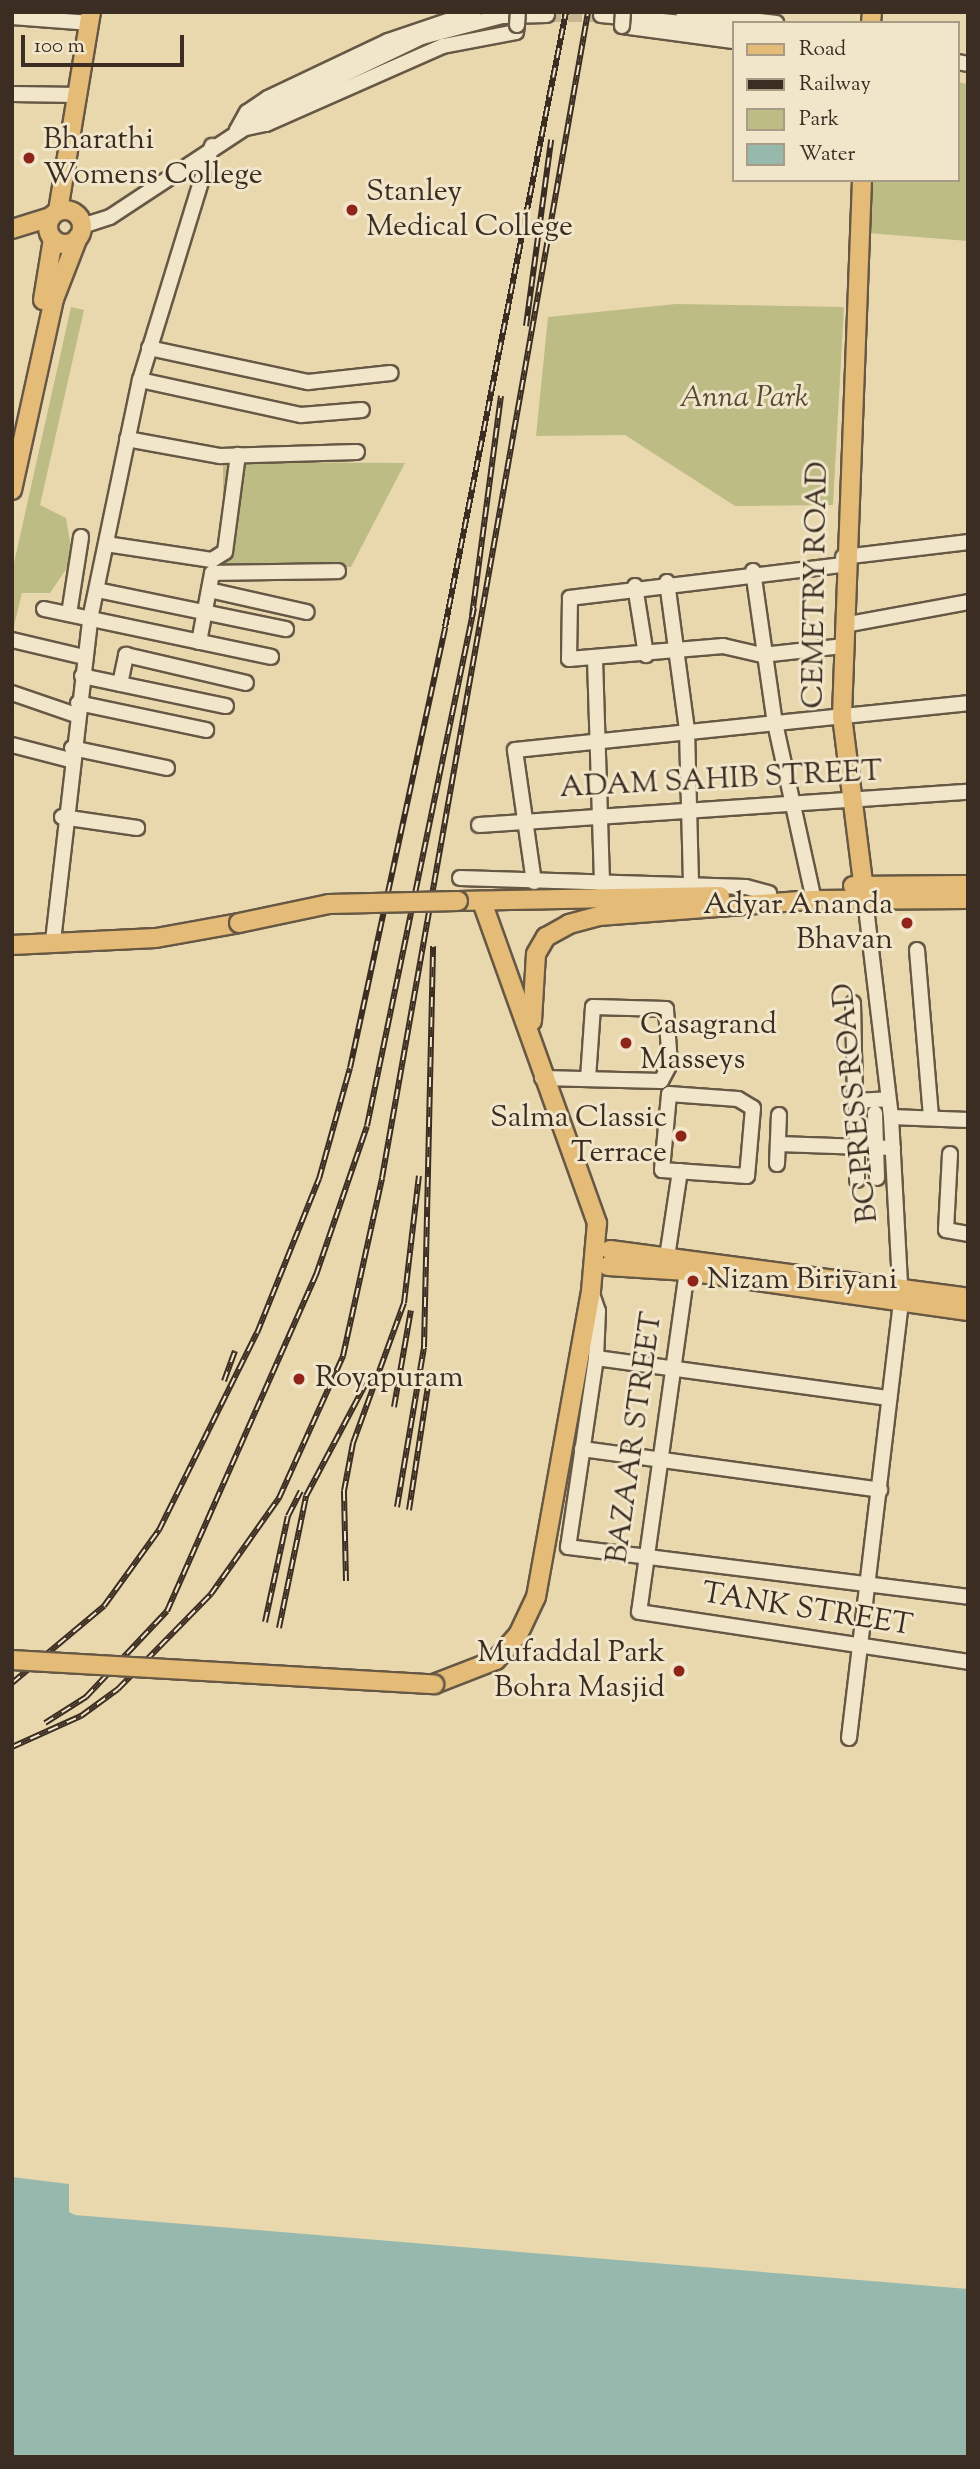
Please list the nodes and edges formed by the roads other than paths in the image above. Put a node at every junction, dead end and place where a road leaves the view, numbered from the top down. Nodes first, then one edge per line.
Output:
1 (474, 12) edge
2 (683, 12) edge
3 (547, 15) dead end
4 (601, 15) dead end
5 (12, 17) edge
6 (91, 18) edge
7 (517, 19) edge
8 (623, 19) edge
9 (759, 21) edge
10 (732, 28) edge
11 (732, 41) edge
12 (12, 93) edge
13 (79, 95) junction
14 (74, 123) junction
15 (237, 130) junction
16 (212, 146) junction
17 (862, 182) edge
18 (55, 214) junction
19 (80, 228) junction
20 (12, 229) edge
21 (12, 238) edge
22 (52, 238) junction
23 (149, 348) junction
24 (391, 373) dead end
25 (139, 380) junction
26 (362, 410) dead end
27 (127, 439) junction
28 (12, 443) edge
29 (357, 452) dead end
30 (238, 455) junction
31 (12, 490) edge
32 (80, 537) dead end
33 (968, 542) edge
34 (106, 544) junction
35 (843, 561) junction
36 (338, 571) dead end
37 (753, 571) junction
38 (667, 582) junction
39 (635, 586) junction
40 (96, 590) junction
41 (209, 590) junction
42 (968, 602) edge
43 (44, 609) dead end
44 (307, 612) dead end
45 (205, 613) junction
46 (69, 614) junction
47 (90, 619) junction
48 (844, 625) junction
49 (286, 629) dead end
50 (12, 640) edge
51 (199, 642) junction
52 (843, 646) junction
53 (676, 651) junction
54 (646, 655) junction
55 (762, 655) junction
56 (84, 657) junction
57 (271, 657) dead end
58 (595, 659) junction
59 (82, 676) junction
60 (246, 683) dead end
61 (120, 684) junction
62 (12, 692) edge
63 (968, 703) edge
64 (226, 706) dead end
65 (77, 709) junction
66 (842, 716) junction
67 (775, 723) junction
68 (206, 730) dead end
69 (687, 730) junction
70 (596, 744) junction
71 (12, 745) edge
72 (71, 754) junction
73 (167, 768) dead end
74 (968, 792) edge
75 (848, 801) junction
76 (792, 804) junction
77 (690, 811) junction
78 (600, 815) junction
79 (62, 817) junction
80 (524, 818) junction
81 (478, 825) dead end
82 (137, 828) dead end
83 (460, 878) dead end
84 (534, 882) junction
85 (602, 885) junction
86 (968, 885) edge
87 (691, 887) junction
88 (811, 891) junction
89 (863, 892) junction
90 (769, 893) junction
91 (968, 899) edge
92 (482, 901) junction
93 (53, 940) junction
94 (12, 945) edge
95 (917, 950) dead end
96 (853, 1003) dead end
97 (540, 1072) junction
98 (588, 1079) junction
99 (888, 1099) junction
100 (857, 1111) dead end
101 (875, 1113) dead end
102 (779, 1115) dead end
103 (891, 1117) junction
104 (932, 1117) junction
105 (968, 1120) edge
106 (778, 1144) junction
107 (861, 1147) junction
108 (877, 1148) junction
109 (893, 1149) junction
110 (950, 1154) dead end
111 (777, 1164) dead end
112 (675, 1170) junction
113 (877, 1178) dead end
114 (857, 1180) dead end
115 (597, 1223) junction
116 (968, 1234) edge
117 (663, 1256) junction
118 (609, 1258) junction
119 (687, 1271) junction
120 (591, 1291) junction
121 (899, 1295) junction
122 (968, 1298) edge
123 (946, 1301) junction
124 (968, 1311) edge
125 (596, 1358) junction
126 (668, 1367) junction
127 (889, 1398) junction
128 (582, 1449) junction
129 (659, 1458) junction
130 (880, 1490) junction
131 (646, 1557) junction
132 (870, 1584) junction
133 (968, 1597) edge
134 (639, 1612) joint
135 (862, 1646) junction
136 (12, 1648) edge
137 (12, 1660) edge
138 (74, 1660) junction
139 (968, 1662) edge
140 (849, 1738) dead end

1 - 15 street
2 - 9 street
3 - 15 street
4 - 10 street
5 - 6 street
6 - 13 main road
7 - 15 street
8 - 11 street
12 - 13 street
13 - 14 main road
14 - 18 main road
14 - 19 main road
15 - 16 street
16 - 19 street
16 - 23 street
17 - 35 main road, CEMETRY ROAD
18 - 19 main road
18 - 20 main road
18 - 22 main road
19 - 22 main road
19 - 31 main road
21 - 22 main road
22 - 28 main road
23 - 24 street
23 - 25 street
25 - 26 street
25 - 27 street
27 - 30 street
27 - 34 street
29 - 30 street
30 - 34 street
32 - 46 street
33 - 35 street
34 - 40 street
35 - 37 street
35 - 48 main road, CEMETRY ROAD
36 - 41 street
37 - 38 street
37 - 55 street
38 - 39 street
38 - 53 street
39 - 54 street
39 - 58 street
40 - 45 street
40 - 47 street
41 - 44 street
41 - 45 street
42 - 48 street
43 - 46 street
45 - 49 street
45 - 51 street
46 - 47 street
47 - 51 street
47 - 56 street
48 - 52 main road, CEMETRY ROAD
50 - 56 street
51 - 57 street
52 - 55 street
52 - 66 main road, CEMETRY ROAD
53 - 54 street
53 - 55 street
53 - 69 street
54 - 58 street
55 - 67 street
56 - 59 street
58 - 70 street
59 - 61 street
59 - 65 street
60 - 61 street
61 - 64 street
62 - 65 street
63 - 66 street
65 - 68 street
65 - 72 street
66 - 67 street
66 - 75 main road, CEMETRY ROAD
67 - 69 street
67 - 76 street
69 - 70 street
69 - 77 street
70 - 78 street
70 - 80 street
71 - 72 street
72 - 73 street
72 - 79 street
74 - 75 street, ADAM SAHIB STREET
75 - 76 street, ADAM SAHIB STREET
75 - 89 main road, CEMETRY ROAD
76 - 77 street, ADAM SAHIB STREET
76 - 88 street
77 - 78 street, ADAM SAHIB STREET
77 - 87 street
78 - 80 street, ADAM SAHIB STREET
78 - 85 street
79 - 82 street
79 - 93 street
80 - 81 street, ADAM SAHIB STREET
80 - 84 street
83 - 84 street
84 - 85 street
85 - 87 street
86 - 89 main road
87 - 90 street
88 - 89 main road
88 - 90 main road
89 - 91 main road
89 - 97 main road
89 - 99 street, BC PRESS ROAD
90 - 92 main road
92 - 93 main road, bridge
92 - 97 main road
93 - 94 main road
95 - 104 street
96 - 99 street
97 - 98 street
97 - 115 main road
98 - 98 street
99 - 103 street, BC PRESS ROAD
100 - 107 street
101 - 108 street
102 - 106 street
103 - 104 street
103 - 109 street, BC PRESS ROAD
104 - 105 street
106 - 107 street
106 - 111 street
107 - 108 street
107 - 114 street
108 - 109 street
108 - 113 street
109 - 121 street, BC PRESS ROAD
110 - 116 street
112 - 112 street
112 - 117 street
115 - 118 main road
115 - 120 main road
117 - 118 main road
117 - 121 main road
118 - 119 main road
118 - 120 main road
119 - 121 main road
119 - 126 street, BAZAAR STREET
120 - 125 street
120 - 138 main road, bridge
121 - 123 main road
121 - 127 street, BC PRESS ROAD
122 - 123 main road
123 - 124 main road
125 - 126 street
125 - 128 street
126 - 127 street
126 - 129 street, BAZAAR STREET
127 - 130 street, BC PRESS ROAD
128 - 129 street
128 - 131 street
129 - 130 street
129 - 131 street, BAZAAR STREET
130 - 132 street, BC PRESS ROAD
131 - 132 street
131 - 134 street, BAZAAR STREET
132 - 133 street
132 - 135 street, BC PRESS ROAD
134 - 135 street, TANK STREET
135 - 139 street, TANK STREET
135 - 140 street, BC PRESS ROAD
136 - 138 main road
137 - 138 main road, bridge

